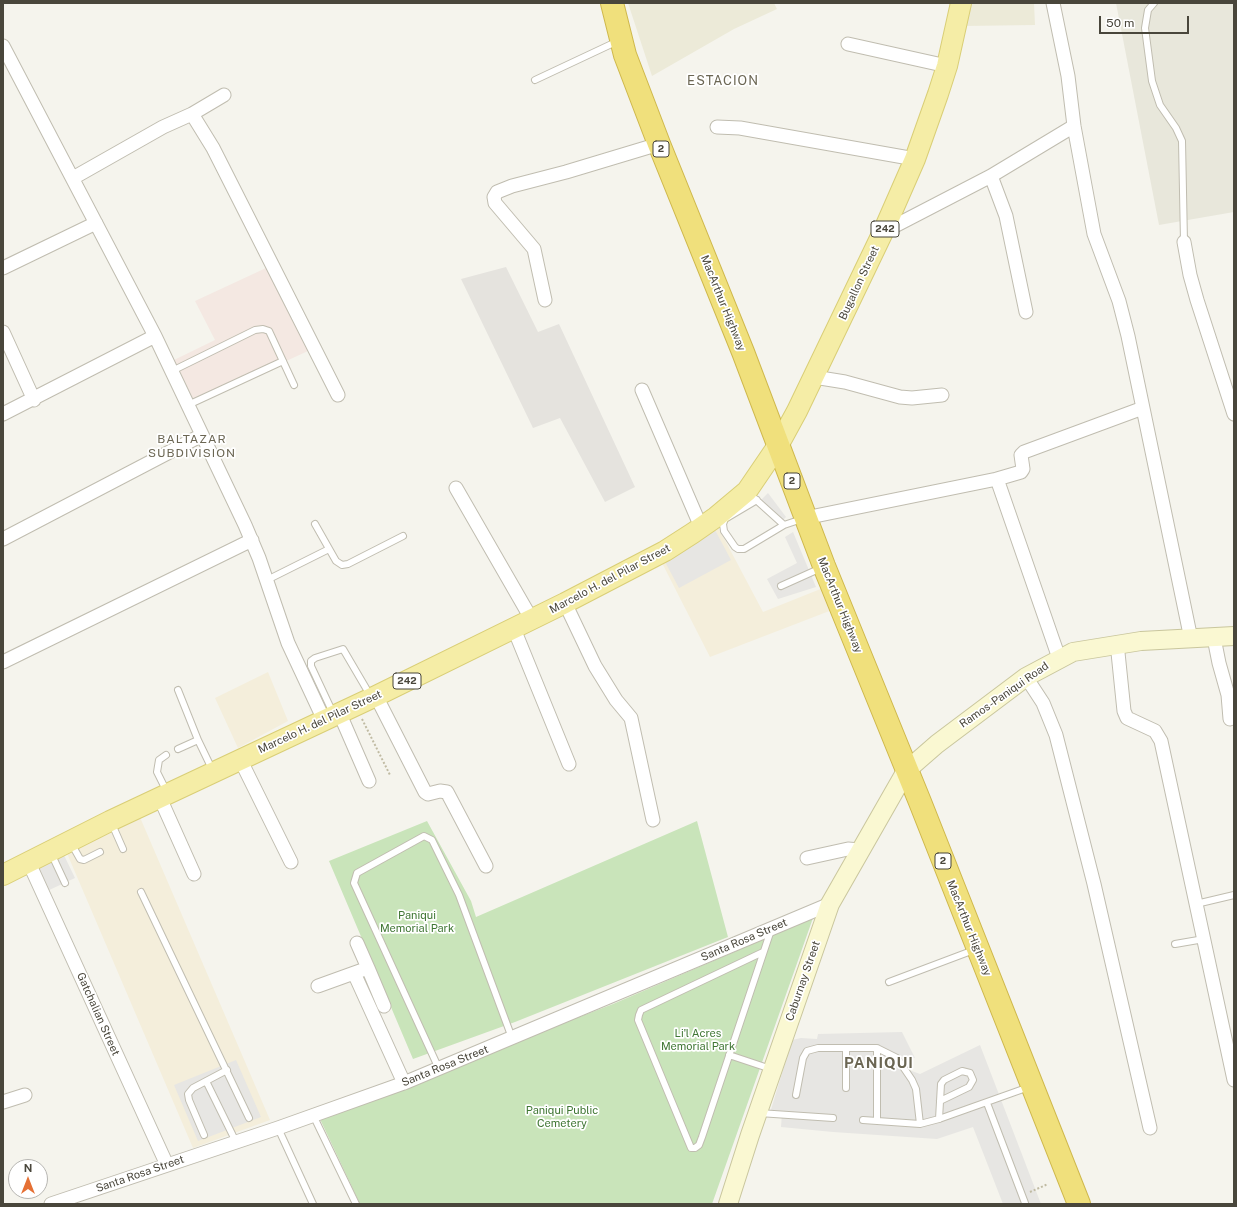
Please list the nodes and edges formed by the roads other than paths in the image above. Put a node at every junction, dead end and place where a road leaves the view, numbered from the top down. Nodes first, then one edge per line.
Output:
1 (612, 3) edge
2 (961, 3) edge
3 (1053, 3) edge
4 (1154, 3) edge
5 (621, 40) junction
6 (848, 44) dead end
7 (3, 46) edge
8 (947, 66) junction
9 (535, 80) dead end
10 (224, 95) dead end
11 (192, 114) junction
12 (1074, 126) junction
13 (717, 127) dead end
14 (659, 144) junction
15 (915, 159) junction
16 (991, 176) junction
17 (73, 178) junction
18 (96, 223) junction
19 (883, 232) junction
20 (1184, 242) joint
21 (3, 268) edge
22 (545, 300) dead end
23 (1026, 312) dead end
24 (3, 332) edge
25 (155, 336) junction
26 (283, 361) junction
27 (172, 371) junction
28 (814, 377) junction
29 (294, 386) dead end
30 (642, 390) dead end
31 (338, 395) dead end
32 (942, 395) dead end
33 (34, 400) junction
34 (188, 405) junction
35 (1143, 408) junction
36 (3, 414) edge
37 (1234, 414) edge
38 (202, 435) junction
39 (779, 444) junction
40 (997, 479) junction
41 (456, 488) dead end
42 (752, 496) junction
43 (805, 518) junction
44 (315, 524) dead end
45 (784, 525) junction
46 (701, 527) junction
47 (403, 536) dead end
48 (3, 539) edge
49 (252, 540) junction
50 (328, 549) junction
51 (824, 566) junction
52 (267, 580) junction
53 (781, 586) dead end
54 (566, 603) junction
55 (523, 625) junction
56 (1234, 636) edge
57 (1214, 638) junction
58 (1191, 639) junction
59 (1117, 643) junction
60 (1059, 658) junction
61 (3, 662) edge
62 (1026, 677) junction
63 (178, 690) dead end
64 (350, 708) junction
65 (1230, 719) dead end
66 (198, 740) junction
67 (178, 749) dead end
68 (166, 755) dead end
69 (240, 760) junction
70 (569, 764) dead end
71 (906, 771) junction
72 (214, 772) junction
73 (369, 781) dead end
74 (164, 796) junction
75 (653, 820) dead end
76 (110, 821) junction
77 (70, 842) junction
78 (114, 846) dead end
79 (860, 850) junction
80 (50, 852) junction
81 (100, 852) dead end
82 (807, 858) dead end
83 (291, 862) dead end
84 (29, 863) junction
85 (486, 866) dead end
86 (194, 874) dead end
87 (3, 875) edge
88 (65, 883) dead end
89 (141, 892) dead end
90 (1234, 895) edge
91 (830, 904) junction
92 (1196, 904) junction
93 (771, 929) junction
94 (1204, 939) junction
95 (357, 943) dead end
96 (1174, 944) dead end
97 (977, 949) junction
98 (763, 952) junction
99 (368, 968) junction
100 (354, 973) junction
101 (889, 982) dead end
102 (318, 986) dead end
103 (384, 1006) dead end
104 (512, 1038) junction
105 (846, 1048) junction
106 (878, 1048) junction
107 (729, 1055) junction
108 (439, 1069) junction
109 (773, 1069) junction
110 (227, 1070) junction
111 (1234, 1080) edge
112 (206, 1082) junction
113 (404, 1083) junction
114 (1033, 1085) junction
115 (846, 1088) dead end
116 (25, 1095) dead end
117 (796, 1095) dead end
118 (940, 1101) junction
119 (3, 1102) edge
120 (987, 1103) junction
121 (758, 1113) junction
122 (313, 1115) junction
123 (249, 1118) dead end
124 (833, 1118) dead end
125 (939, 1119) junction
126 (863, 1120) dead end
127 (878, 1121) junction
128 (920, 1124) junction
129 (278, 1128) junction
130 (1150, 1128) dead end
131 (204, 1135) dead end
132 (236, 1142) junction
133 (167, 1165) junction
134 (1025, 1203) edge
135 (51, 1204) edge
136 (313, 1204) edge
137 (356, 1204) edge
138 (728, 1204) edge
139 (1078, 1204) edge

1 - 5 highway, MacArthur Highway / 2
2 - 8 main road, Bugallon Street / 242
3 - 12 street
4 - 20 lane
5 - 9 lane
5 - 14 highway, MacArthur Highway / 2
6 - 8 street
7 - 17 street
8 - 15 main road, Bugallon Street / 242
10 - 11 street
11 - 17 street
11 - 31 street
12 - 16 street
12 - 35 street
13 - 15 street
14 - 22 street
14 - 39 highway, MacArthur Highway / 2
15 - 19 main road, Bugallon Street / 242
16 - 19 street
16 - 23 street
17 - 18 street
18 - 21 street
18 - 25 street
19 - 28 main road, Bugallon Street / 242
20 - 37 street
24 - 33 street
25 - 27 street
25 - 33 street
26 - 27 lane
26 - 29 lane
26 - 34 lane
27 - 34 street
28 - 32 street
28 - 39 main road, Bugallon Street / 242
30 - 46 street
33 - 36 street
34 - 38 street
35 - 40 street
35 - 58 street
38 - 48 street
38 - 49 street
39 - 42 main road, Marcelo H. del Pilar Street / 242
39 - 43 highway, MacArthur Highway / 2
40 - 43 street
40 - 60 street
41 - 55 street
42 - 45 lane
42 - 45 lane
42 - 46 main road, Marcelo H. del Pilar Street / 242
43 - 45 lane
43 - 51 highway, MacArthur Highway / 2
44 - 50 lane
46 - 54 main road, Marcelo H. del Pilar Street / 242
47 - 50 lane
49 - 52 street
49 - 61 street
50 - 52 lane
51 - 53 lane
51 - 71 highway, MacArthur Highway / 2
52 - 64 street
54 - 55 main road, Marcelo H. del Pilar Street / 242
54 - 75 street
55 - 64 main road, Marcelo H. del Pilar Street / 242
55 - 70 street
56 - 57 street, Ramos-Paniqui Road
57 - 58 street, Ramos-Paniqui Road
57 - 65 street
58 - 59 street, Ramos-Paniqui Road
59 - 60 street, Ramos-Paniqui Road
59 - 92 street
60 - 62 street, Ramos-Paniqui Road
62 - 71 street, Ramos-Paniqui Road
62 - 130 street
63 - 66 lane
64 - 64 lane
64 - 69 main road, Marcelo H. del Pilar Street / 242
64 - 73 street
64 - 85 street
66 - 67 lane
66 - 72 lane
68 - 74 lane
69 - 72 main road, Marcelo H. del Pilar Street / 242
69 - 83 street
71 - 79 street, Caburnay Street
71 - 97 highway, MacArthur Highway / 2
72 - 74 main road, Marcelo H. del Pilar Street / 242
74 - 76 main road, Marcelo H. del Pilar Street / 242
74 - 86 street
76 - 77 main road, Marcelo H. del Pilar Street / 242
76 - 78 lane
77 - 80 main road, Marcelo H. del Pilar Street / 242
77 - 81 lane
79 - 82 street
79 - 91 street, Caburnay Street
80 - 84 main road, Marcelo H. del Pilar Street / 242
80 - 88 lane
84 - 87 main road, Marcelo H. del Pilar Street / 242
84 - 133 street, Gatchalian Street
89 - 110 lane
90 - 92 lane
91 - 93 street, Santa Rosa Street
91 - 109 street, Caburnay Street
92 - 94 street
93 - 98 lane
93 - 104 street, Santa Rosa Street
94 - 96 lane
94 - 111 street
95 - 99 street
97 - 101 lane
97 - 114 highway, MacArthur Highway / 2
98 - 107 lane
98 - 107 lane
99 - 100 street
99 - 103 street
100 - 102 street
100 - 113 street
104 - 108 street, Santa Rosa Street
104 - 108 lane
105 - 106 lane
105 - 115 lane
105 - 117 lane
106 - 127 lane
106 - 128 lane
107 - 109 lane
108 - 113 street, Santa Rosa Street
109 - 121 street, Caburnay Street
110 - 112 lane
110 - 123 lane
112 - 131 lane
112 - 132 lane
113 - 122 street, Santa Rosa Street
114 - 120 lane
114 - 139 highway, MacArthur Highway / 2
116 - 119 street
118 - 118 lane
118 - 125 lane
120 - 125 lane
120 - 134 lane
121 - 124 lane
121 - 138 street, Caburnay Street
122 - 129 street, Santa Rosa Street
122 - 137 lane
125 - 128 lane
126 - 127 lane
127 - 128 lane
129 - 132 street, Santa Rosa Street
129 - 136 lane
132 - 133 street, Santa Rosa Street
133 - 135 street, Santa Rosa Street

